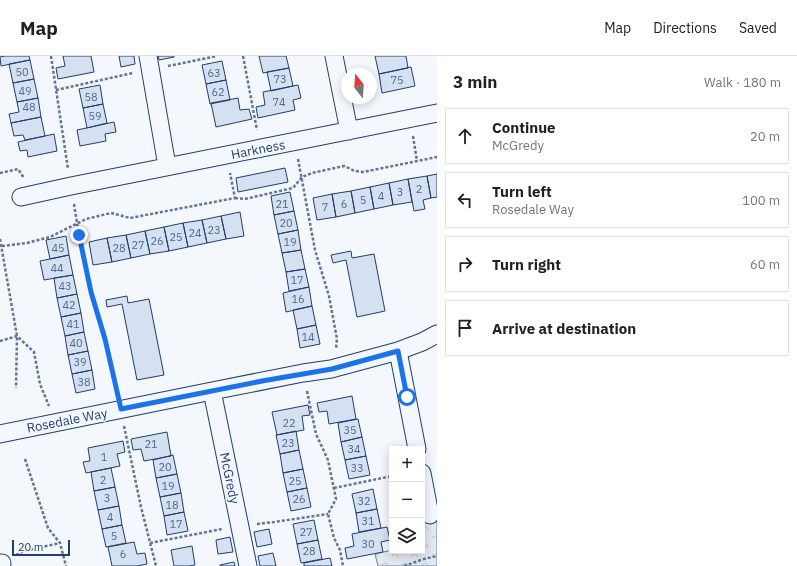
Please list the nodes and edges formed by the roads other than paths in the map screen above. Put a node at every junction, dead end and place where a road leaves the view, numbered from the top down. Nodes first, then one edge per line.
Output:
1 (148, 56) edge
2 (334, 56) edge
3 (437, 113) edge
4 (349, 131) junction
5 (167, 166) junction
6 (21, 197) dead end
7 (437, 334) edge
8 (398, 351) junction
9 (212, 390) junction
10 (0, 434) edge
11 (416, 446) edge
12 (424, 482) edge
13 (430, 515) dead end
14 (248, 566) edge

1 - 5 street
2 - 4 street
3 - 4 street, Harkness
4 - 5 street, Harkness
5 - 6 street, Harkness
7 - 8 street, Rosedale Way
8 - 9 street, Rosedale Way
8 - 11 street
9 - 10 street, Rosedale Way
9 - 14 street, McGredy
12 - 13 street

